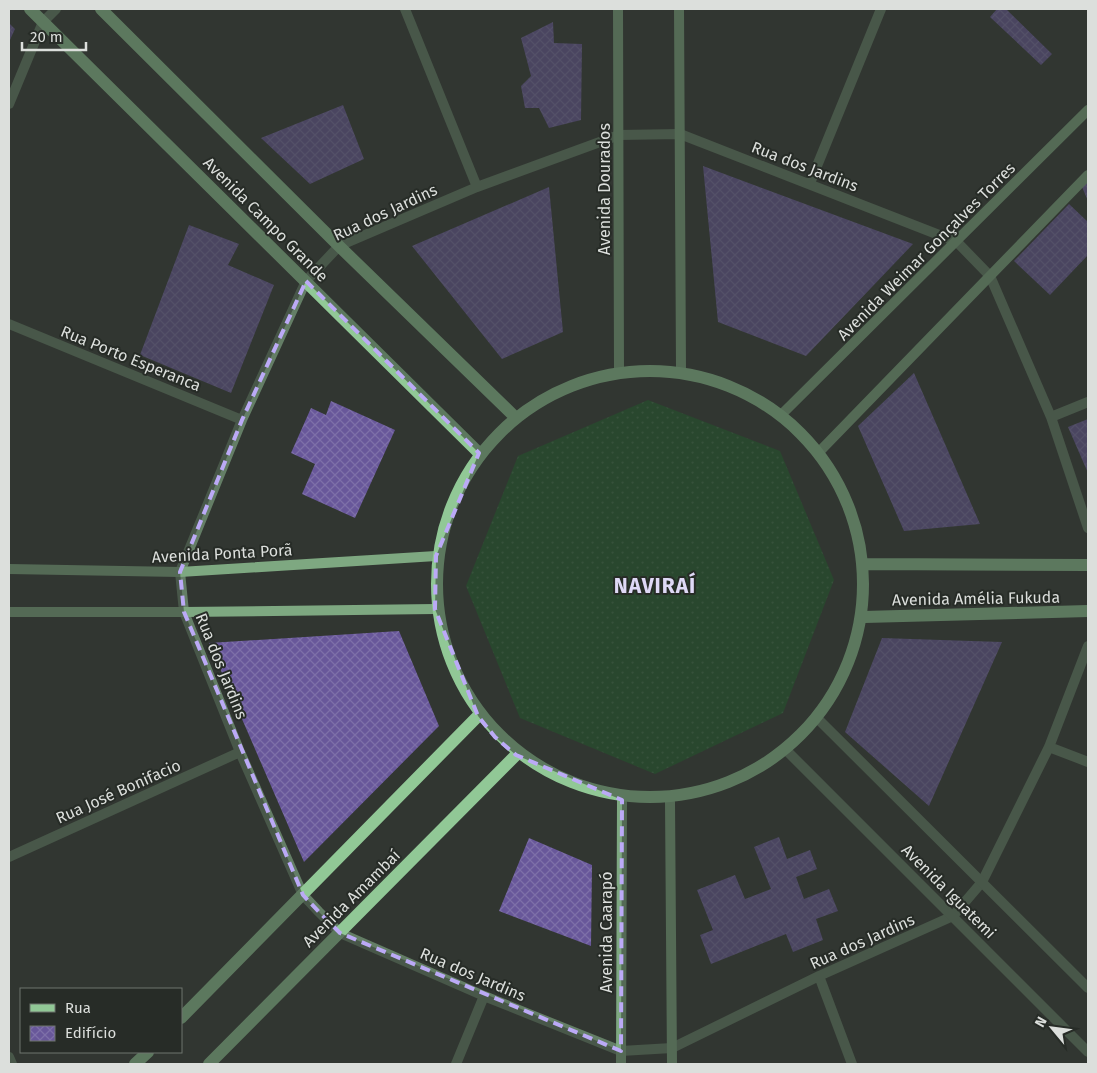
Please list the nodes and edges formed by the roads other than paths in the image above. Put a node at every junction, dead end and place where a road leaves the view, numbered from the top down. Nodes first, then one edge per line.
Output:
1 (30, 9) edge
2 (56, 9) edge
3 (101, 9) edge
4 (405, 9) edge
5 (618, 9) edge
6 (679, 9) edge
7 (881, 9) edge
8 (43, 22) junction
9 (9, 104) edge
10 (1088, 110) edge
11 (680, 134) junction
12 (619, 135) junction
13 (1088, 175) edge
14 (810, 184) junction
15 (477, 187) junction
16 (957, 242) junction
17 (339, 246) junction
18 (990, 276) junction
19 (306, 282) junction
20 (9, 324) edge
21 (619, 369) junction
22 (681, 369) junction
23 (1088, 402) edge
24 (784, 412) junction
25 (514, 416) junction
26 (1051, 417) junction
27 (242, 420) junction
28 (821, 450) junction
29 (478, 453) junction
30 (1088, 528) edge
31 (436, 556) junction
32 (867, 564) junction
33 (1088, 566) edge
34 (9, 569) edge
35 (180, 572) junction
36 (435, 609) junction
37 (1088, 611) edge
38 (9, 612) edge
39 (184, 612) junction
40 (864, 617) junction
41 (1088, 646) edge
42 (478, 716) junction
43 (819, 720) junction
44 (1049, 747) junction
45 (240, 752) junction
46 (788, 752) junction
47 (516, 755) junction
48 (1088, 762) edge
49 (622, 800) junction
50 (670, 802) junction
51 (9, 856) edge
52 (982, 882) junction
53 (303, 895) junction
54 (953, 916) junction
55 (340, 933) junction
56 (819, 976) junction
57 (1088, 988) edge
58 (484, 996) junction
59 (182, 1017) edge
60 (672, 1048) junction
61 (621, 1051) junction
62 (1088, 1052) edge
63 (147, 1053) edge
64 (9, 1057) edge
65 (12, 1064) edge
66 (135, 1064) edge
67 (209, 1064) edge
68 (456, 1064) edge
69 (621, 1064) edge
70 (672, 1064) edge
71 (852, 1064) edge

1 - 8 main road, Avenida Campo Grande
2 - 8 street
3 - 17 main road, Avenida Campo Grande
4 - 15 street
5 - 12 main road, Avenida Dourados
6 - 11 main road
7 - 14 street
8 - 9 street
8 - 19 main road, Avenida Campo Grande
10 - 16 main road, Avenida Weimar Gonçalves Torres
11 - 12 street, Rua dos Jardins
11 - 14 street, Rua dos Jardins
11 - 22 main road
12 - 15 street, Rua dos Jardins
12 - 21 main road, Avenida Dourados
13 - 18 main road
14 - 16 street, Rua dos Jardins
15 - 17 street, Rua dos Jardins
16 - 18 street, Rua dos Jardins
16 - 24 main road, Avenida Weimar Gonçalves Torres
17 - 19 street, Rua dos Jardins
17 - 25 main road, Avenida Campo Grande
18 - 26 street, Rua dos Jardins
18 - 28 main road
19 - 27 street, Rua dos Jardins
19 - 29 main road, Avenida Campo Grande
20 - 27 street, Rua Porto Esperanca
21 - 22 main road
21 - 25 main road
22 - 24 main road
23 - 26 street
24 - 28 main road
25 - 29 main road
26 - 30 street, Rua dos Jardins
27 - 35 street, Rua dos Jardins
28 - 32 main road
29 - 31 main road
31 - 35 main road, Avenida Ponta Porã
31 - 36 main road
32 - 33 main road, Avenida Amélia Fukuda
32 - 40 main road
34 - 35 main road, Avenida Ponta Porã
35 - 39 street, Rua dos Jardins
36 - 39 main road
36 - 42 main road
37 - 40 main road, Avenida Amélia Fukuda
38 - 39 main road
39 - 45 street, Rua dos Jardins
40 - 43 main road
41 - 44 street, Rua dos Jardins
42 - 47 main road
42 - 53 main road
43 - 46 main road
43 - 52 street, Avenida Iguatemi
44 - 48 street
44 - 52 street, Rua dos Jardins
45 - 51 street, Rua José Bonifacio
45 - 53 street, Rua dos Jardins
46 - 50 main road
46 - 54 street, Avenida Iguatemi
47 - 49 main road
47 - 55 main road, Avenida Amambaí
49 - 50 main road
49 - 61 main road, Avenida Caarapó
50 - 60 main road
52 - 54 street, Rua dos Jardins
52 - 57 street, Avenida Iguatemi
53 - 55 street, Rua dos Jardins
53 - 59 main road
54 - 56 street, Rua dos Jardins
54 - 62 street, Avenida Iguatemi
55 - 58 street, Rua dos Jardins
55 - 67 main road, Avenida Amambaí
56 - 60 street, Rua dos Jardins
56 - 71 street
58 - 61 street, Rua dos Jardins
58 - 68 street
60 - 61 street, Rua dos Jardins
60 - 70 main road
61 - 69 main road, Avenida Caarapó
63 - 66 main road
64 - 65 street

